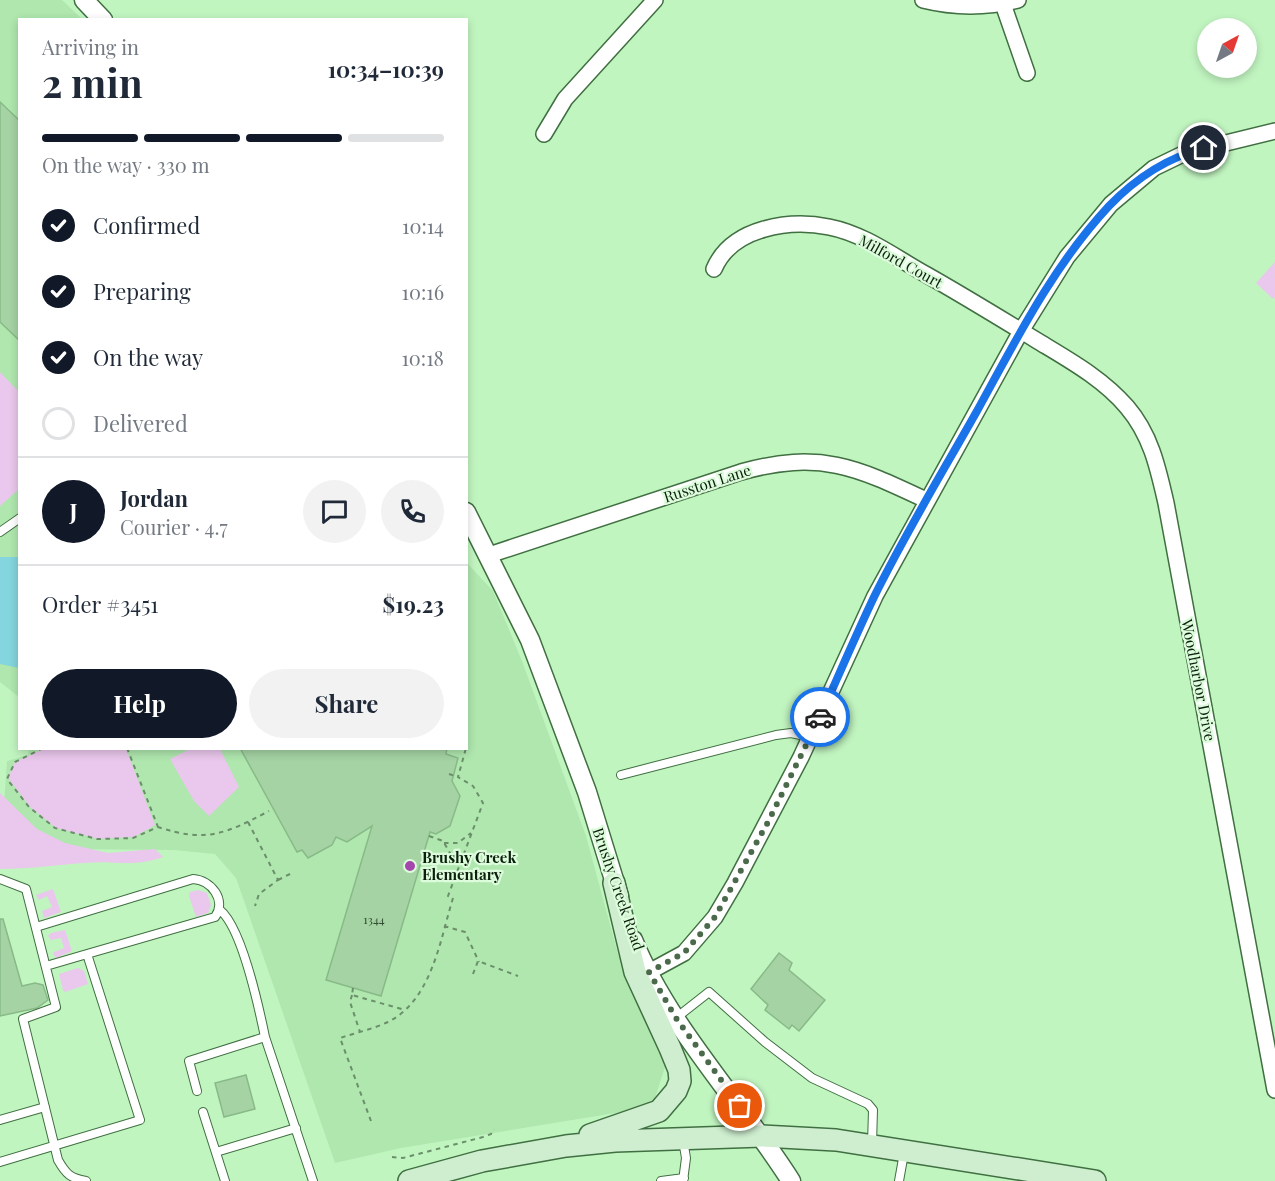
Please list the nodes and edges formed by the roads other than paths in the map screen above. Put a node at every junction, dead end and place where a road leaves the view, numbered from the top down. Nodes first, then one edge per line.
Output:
1 (84, 0) edge
2 (655, 0) edge
3 (923, 0) edge
4 (1018, 0) edge
5 (1003, 4) junction
6 (101, 18) edge
7 (1027, 73) dead end
8 (1275, 130) edge
9 (544, 134) dead end
10 (714, 269) dead end
11 (1021, 331) junction
12 (926, 500) junction
13 (468, 516) edge
14 (18, 519) edge
15 (0, 532) edge
16 (489, 555) junction
17 (810, 737) junction
18 (621, 775) dead end
19 (0, 879) edge
20 (614, 882) junction
21 (220, 910) junction
22 (36, 927) junction
23 (87, 954) junction
24 (46, 966) junction
25 (649, 972) junction
26 (676, 1018) junction
27 (265, 1037) junction
28 (1275, 1090) edge
29 (197, 1091) dead end
30 (45, 1107) junction
31 (203, 1112) dead end
32 (0, 1120) edge
33 (296, 1128) junction
34 (762, 1136) junction
35 (682, 1138) junction
36 (872, 1146) junction
37 (55, 1147) junction
38 (548, 1149) junction
39 (905, 1151) junction
40 (216, 1152) junction
41 (0, 1162) edge
42 (438, 1177) edge
43 (70, 1180) edge
44 (684, 1180) edge
45 (86, 1181) edge
46 (225, 1181) edge
47 (314, 1181) edge
48 (409, 1181) edge
49 (662, 1181) edge
50 (791, 1181) edge
51 (899, 1181) edge
52 (1095, 1181) edge

1 - 6 street
2 - 9 street
3 - 5 street
4 - 5 street
5 - 7 street
8 - 11 street
10 - 11 street, Milford Court
11 - 12 street
11 - 28 street, Woodharbor Drive
12 - 16 street, Russton Lane
12 - 17 street
13 - 16 street, Brushy Creek Road
14 - 15 lane
16 - 20 street, Brushy Creek Road
17 - 18 lane
17 - 25 street
19 - 22 lane
20 - 25 street, Brushy Creek Road
20 - 38 main road
21 - 22 lane
21 - 23 lane
21 - 27 lane
22 - 24 lane
23 - 24 lane
23 - 37 lane
24 - 30 lane
25 - 26 street, Brushy Creek Road
26 - 34 street, Brushy Creek Road
26 - 36 lane
27 - 29 lane
27 - 33 lane
30 - 32 lane
30 - 37 lane
31 - 40 lane
33 - 40 lane
33 - 47 lane
34 - 35 main road
34 - 36 main road
34 - 50 street, Brushy Creek Road
35 - 38 main road
35 - 44 lane
36 - 39 main road
37 - 41 lane
37 - 43 lane
38 - 42 main road
39 - 51 lane
39 - 52 main road
40 - 46 lane
42 - 48 main road
43 - 45 lane
44 - 49 lane

